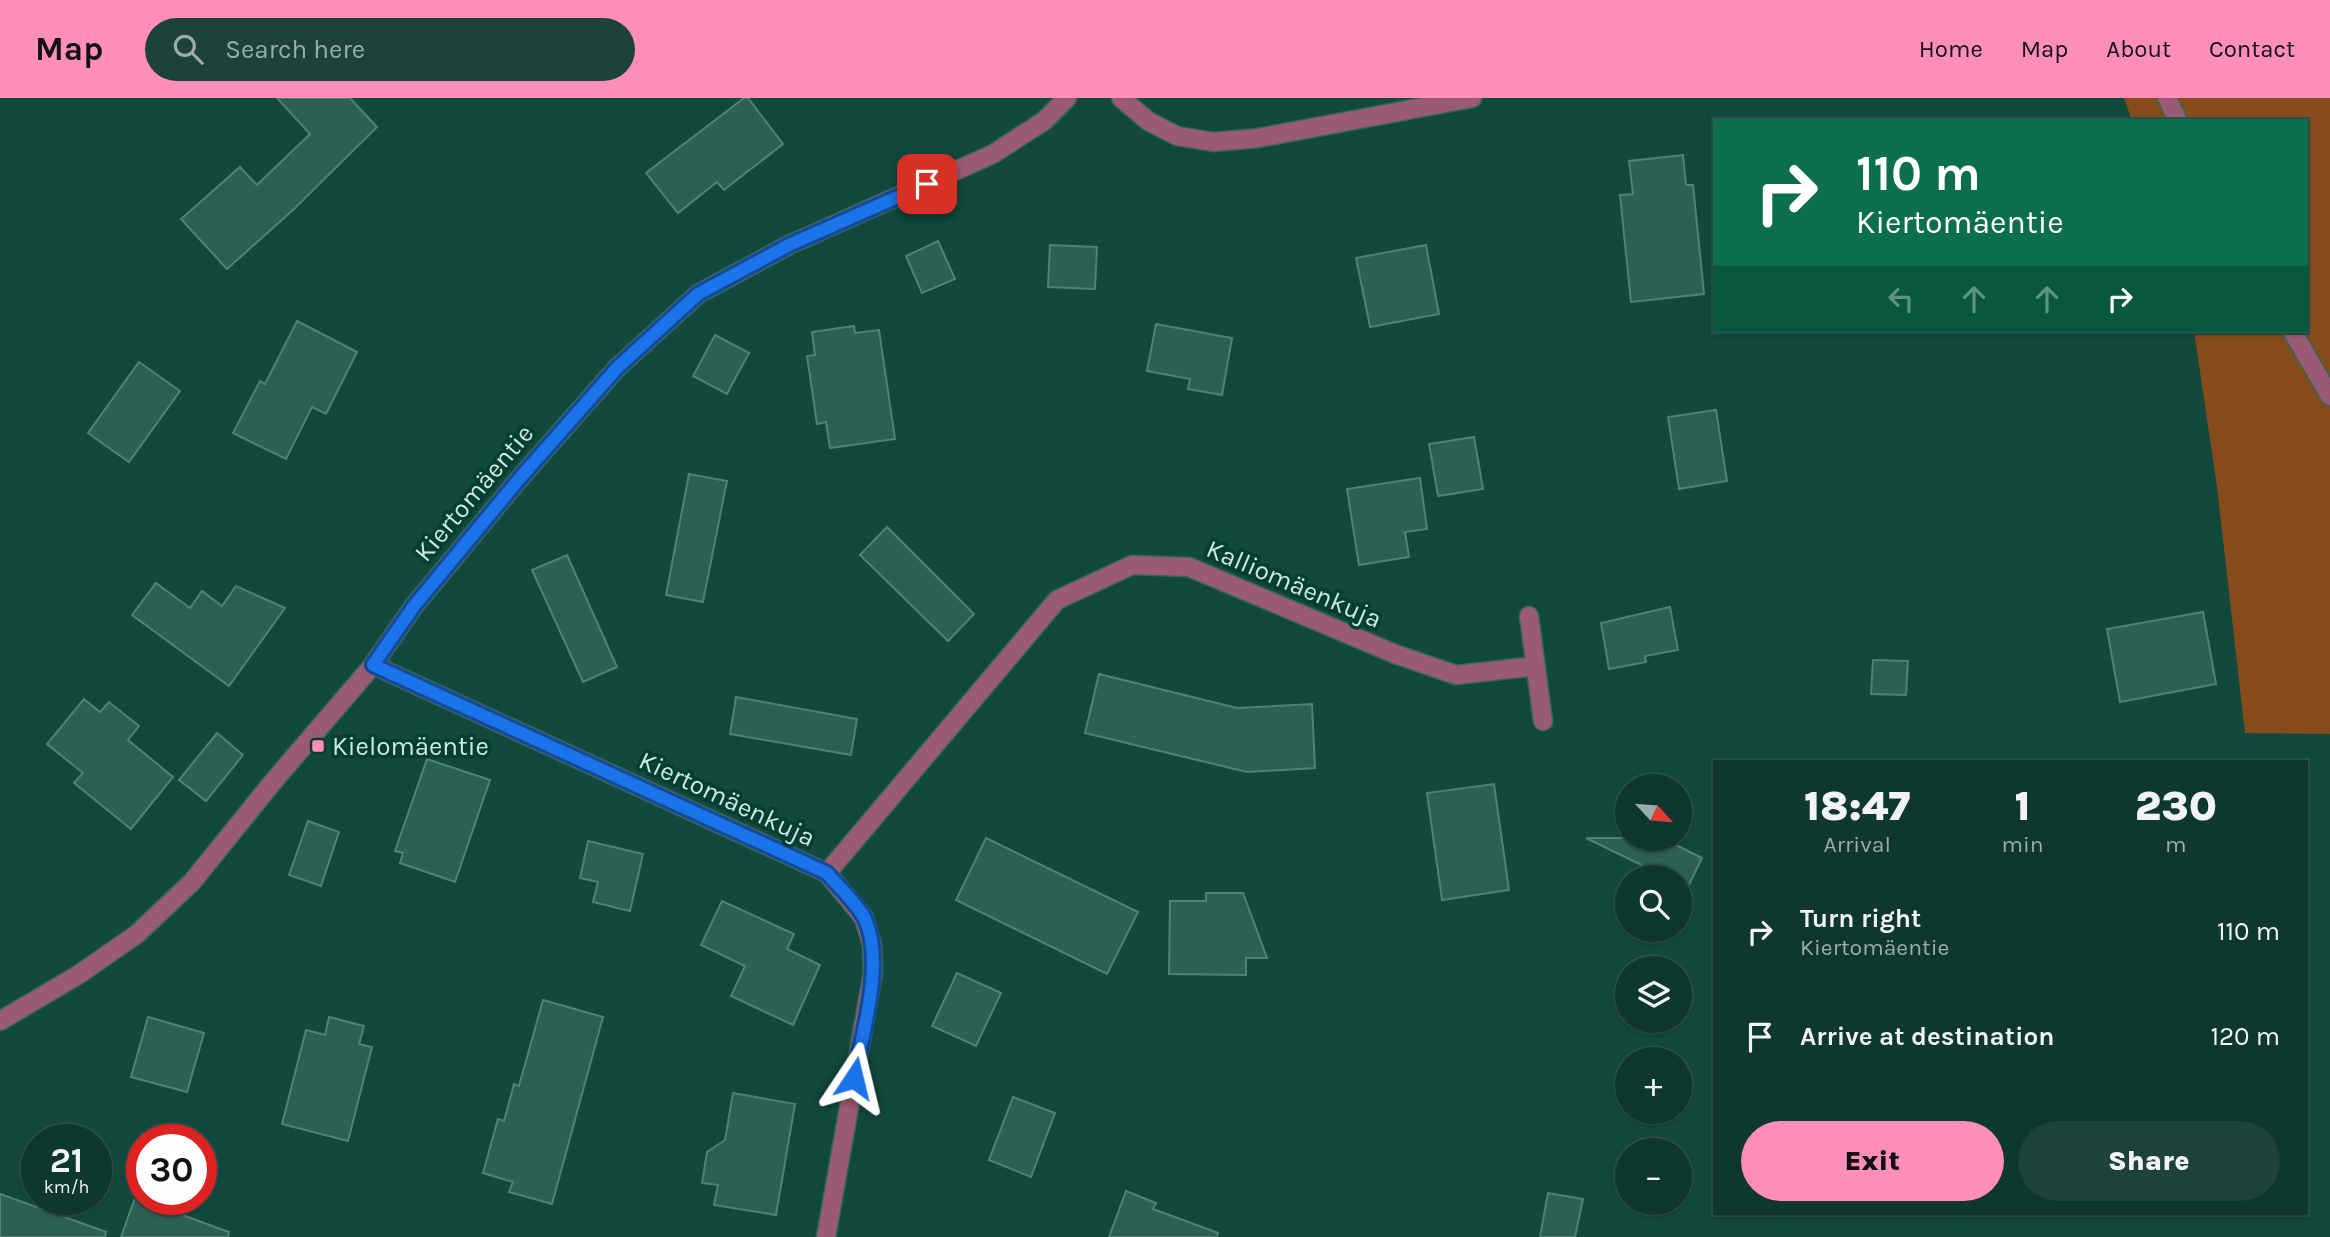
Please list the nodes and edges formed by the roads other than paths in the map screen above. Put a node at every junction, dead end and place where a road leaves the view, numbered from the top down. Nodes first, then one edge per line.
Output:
1 (1067, 98) edge
2 (1121, 98) edge
3 (1472, 98) edge
4 (2167, 98) edge
5 (2177, 119) edge
6 (2293, 333) edge
7 (2330, 396) edge
8 (1529, 616) dead end
9 (373, 665) junction
10 (1536, 666) junction
11 (1543, 721) dead end
12 (827, 873) junction
13 (0, 1021) edge
14 (826, 1237) edge

1 - 9 street, Kiertomäentie
2 - 3 street
4 - 5 street
6 - 7 street
8 - 10 street
9 - 12 street, Kiertomäenkuja
9 - 13 street, Kiertomäentie
10 - 11 street
10 - 12 street, Kalliomäenkuja
12 - 14 street, Kiertomäenkuja

